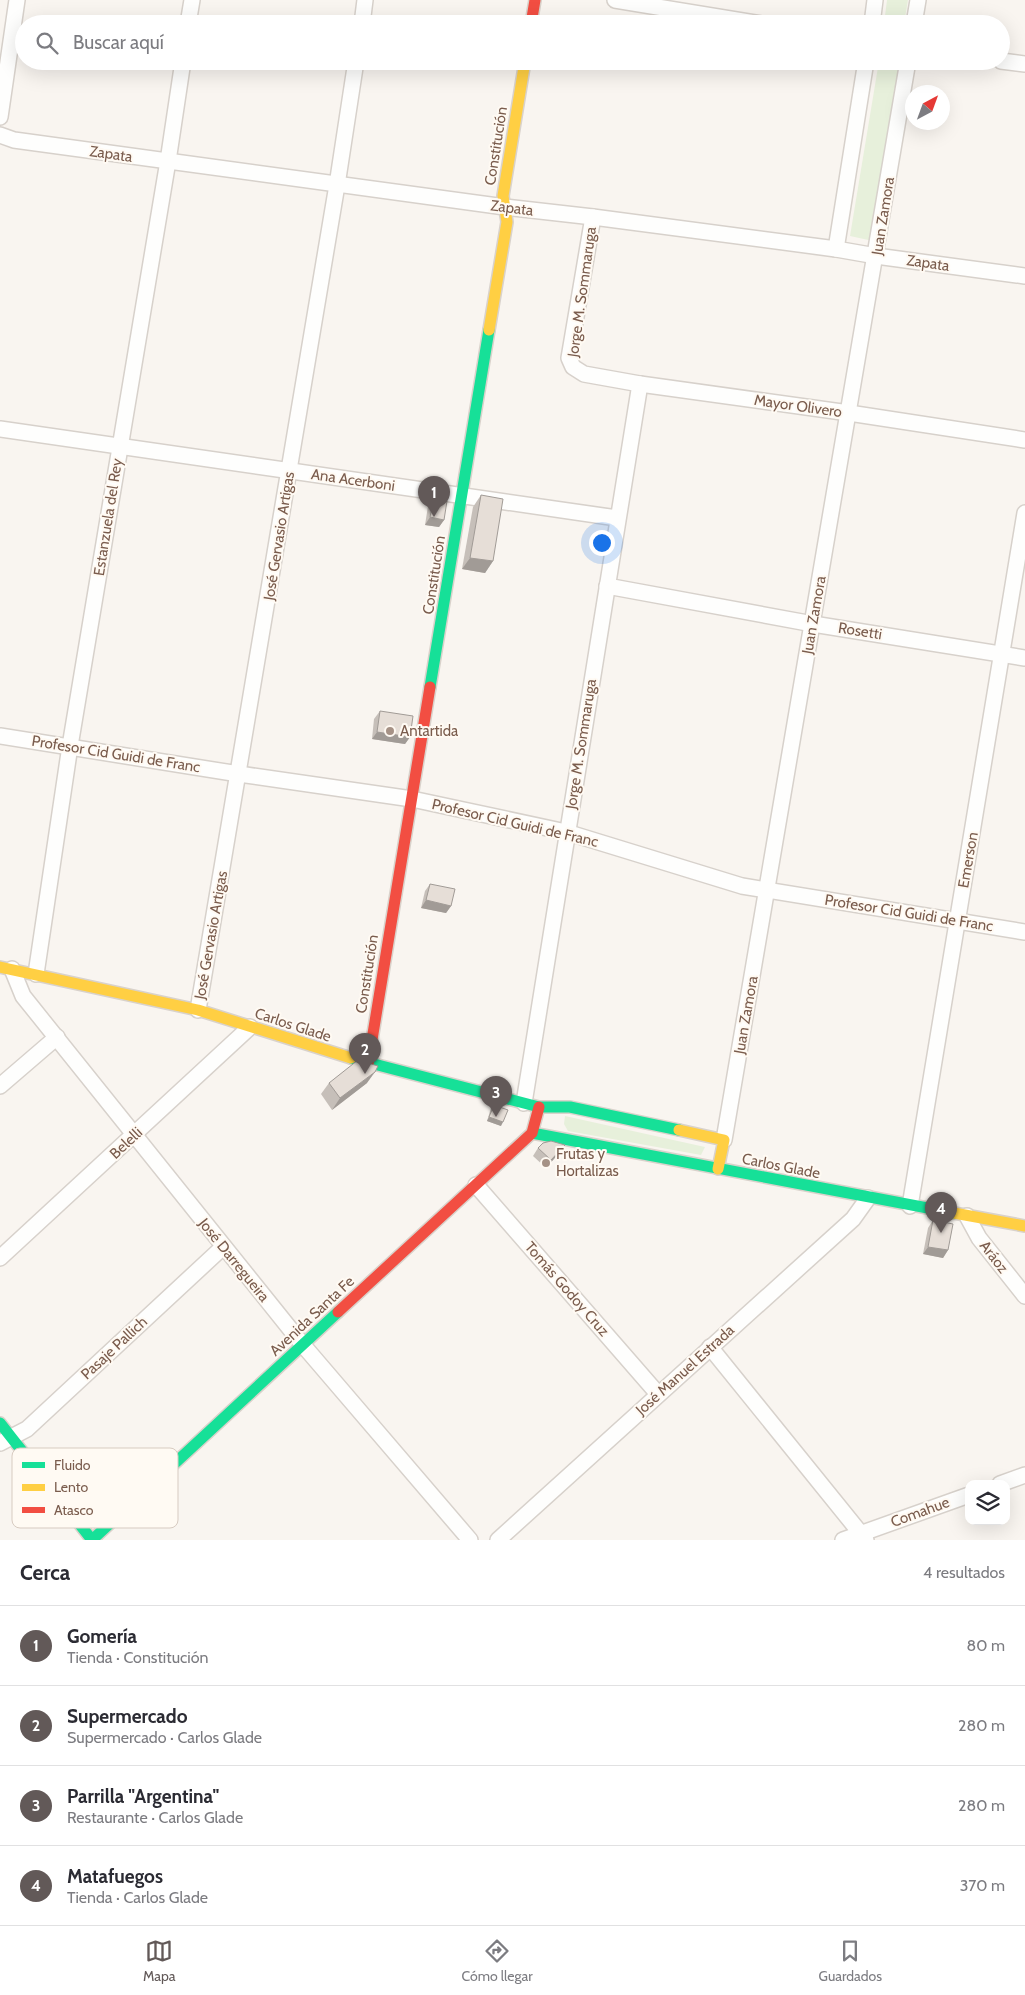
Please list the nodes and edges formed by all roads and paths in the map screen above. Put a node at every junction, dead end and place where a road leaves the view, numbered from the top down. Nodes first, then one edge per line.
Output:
1 (17, 0) edge
2 (192, 0) edge
3 (365, 0) edge
4 (536, 0) edge
5 (615, 0) edge
6 (875, 0) edge
7 (918, 0) edge
8 (190, 15) edge
9 (363, 15) edge
10 (534, 15) edge
11 (706, 15) edge
12 (873, 15) edge
13 (916, 15) edge
14 (1010, 62) edge
15 (1025, 64) edge
16 (182, 70) edge
17 (355, 70) edge
18 (524, 70) edge
19 (865, 70) edge
20 (907, 70) edge
21 (0, 117) edge
22 (0, 135) edge
23 (168, 161) junction
24 (337, 184) junction
25 (505, 207) junction
26 (593, 216) junction
27 (836, 249) junction
28 (876, 256) junction
29 (1025, 276) edge
30 (573, 368) joint
31 (640, 384) junction
32 (849, 413) junction
33 (0, 428) edge
34 (1025, 440) edge
35 (119, 446) junction
36 (289, 471) junction
37 (462, 495) junction
38 (1025, 513) edge
39 (617, 518) junction
40 (607, 586) junction
41 (813, 624) junction
42 (1003, 655) junction
43 (1025, 658) edge
44 (0, 736) edge
45 (70, 746) junction
46 (239, 774) junction
47 (412, 799) junction
48 (566, 832) junction
49 (767, 890) junction
50 (958, 922) junction
51 (1025, 932) edge
52 (6, 968) edge
53 (36, 974) junction
54 (198, 1010) junction
55 (250, 1027) junction
56 (57, 1037) junction
57 (368, 1064) junction
58 (0, 1086) edge
59 (524, 1103) junction
60 (539, 1107) junction
61 (532, 1132) junction
62 (135, 1134) junction
63 (724, 1140) junction
64 (718, 1169) junction
65 (476, 1184) junction
66 (868, 1198) junction
67 (910, 1206) junction
68 (966, 1216) junction
69 (1025, 1226) edge
70 (223, 1247) junction
71 (0, 1258) edge
72 (1025, 1296) edge
73 (303, 1345) junction
74 (710, 1347) junction
75 (658, 1394) junction
76 (0, 1424) edge
77 (6, 1440) edge
78 (178, 1461) edge
79 (1025, 1475) edge
80 (1010, 1480) edge
81 (965, 1497) edge
82 (82, 1528) edge
83 (105, 1528) edge
84 (863, 1537) edge
85 (92, 1540) edge
86 (470, 1540) edge
87 (498, 1540) edge
88 (843, 1540) edge

1 - 21 street
2 - 8 street
3 - 9 street
4 - 10 street
5 - 11 street
6 - 12 street
7 - 13 street
14 - 15 street
16 - 23 street, Estanzuela del Rey
17 - 24 street, José Gervasio Artigas
18 - 25 street, Constitución
19 - 27 street
20 - 28 street, Juan Zamora
22 - 23 street, Zapata
23 - 24 street, Zapata
23 - 35 street, Estanzuela del Rey
24 - 25 street, Zapata
24 - 36 street, José Gervasio Artigas
25 - 26 street, Zapata
25 - 37 street, Constitución
26 - 27 street, Zapata
26 - 30 street, Jorge M. Sommaruga
27 - 28 street, Zapata
28 - 29 street, Zapata
28 - 32 street, Juan Zamora
30 - 31 street, Mayor Olivero
31 - 32 street, Mayor Olivero
31 - 39 street, Jorge M. Sommaruga
32 - 34 street, Mayor Olivero
32 - 41 street, Juan Zamora
33 - 35 street, Ana Acerboni
35 - 36 street, Ana Acerboni
35 - 45 street, Estanzuela del Rey
36 - 37 street, Ana Acerboni
36 - 46 street, José Gervasio Artigas
37 - 39 street, Ana Acerboni
37 - 47 street, Constitución
38 - 42 street, Emerson
39 - 40 street, Jorge M. Sommaruga
40 - 41 street, Rosetti
40 - 48 street, Jorge M. Sommaruga
41 - 42 street, Rosetti
41 - 49 street, Juan Zamora
42 - 43 street, Rosetti
42 - 50 street, Emerson
44 - 45 street, Profesor Cid Guidi de Franc
45 - 46 street, Profesor Cid Guidi de Franc
45 - 53 street, Estanzuela del Rey
46 - 47 street, Profesor Cid Guidi de Franc
46 - 54 street, José Gervasio Artigas
47 - 48 street, Profesor Cid Guidi de Franc
47 - 57 street, Constitución
48 - 49 street, Profesor Cid Guidi de Franc
48 - 59 street, Jorge M. Sommaruga
49 - 50 street, Profesor Cid Guidi de Franc
49 - 63 street, Juan Zamora
50 - 51 street, Profesor Cid Guidi de Franc
50 - 67 street, Emerson
52 - 53 street, Carlos Glade
52 - 56 street, José Darregueira
53 - 54 street, Carlos Glade
54 - 55 street, Carlos Glade
55 - 57 street, Carlos Glade
55 - 62 street, Belelli
56 - 58 street
56 - 62 street, José Darregueira
57 - 59 street, Carlos Glade
59 - 60 street, Carlos Glade
60 - 61 street
60 - 63 street, Carlos Glade
61 - 64 street, Carlos Glade
61 - 65 street, Avenida Santa Fe
62 - 70 street, José Darregueira
62 - 71 street, Belelli
63 - 64 street, Juan Zamora
64 - 66 street, Carlos Glade
65 - 73 street, Avenida Santa Fe
65 - 75 street, Tomás Godoy Cruz
66 - 67 street, Carlos Glade
66 - 74 street, José Manuel Estrada
67 - 68 street, Carlos Glade
68 - 69 street, Carlos Glade
68 - 72 street, Aráoz
70 - 73 street, José Darregueira
70 - 77 street, Pasaje Pallich
73 - 78 street, Avenida Santa Fe
73 - 86 street, José Darregueira
74 - 75 street, José Manuel Estrada
74 - 84 street
75 - 87 street, José Manuel Estrada
76 - 77 street
79 - 80 street
81 - 84 street, Comahue
82 - 85 street
83 - 85 street, Avenida Santa Fe
84 - 88 street, Comahue

